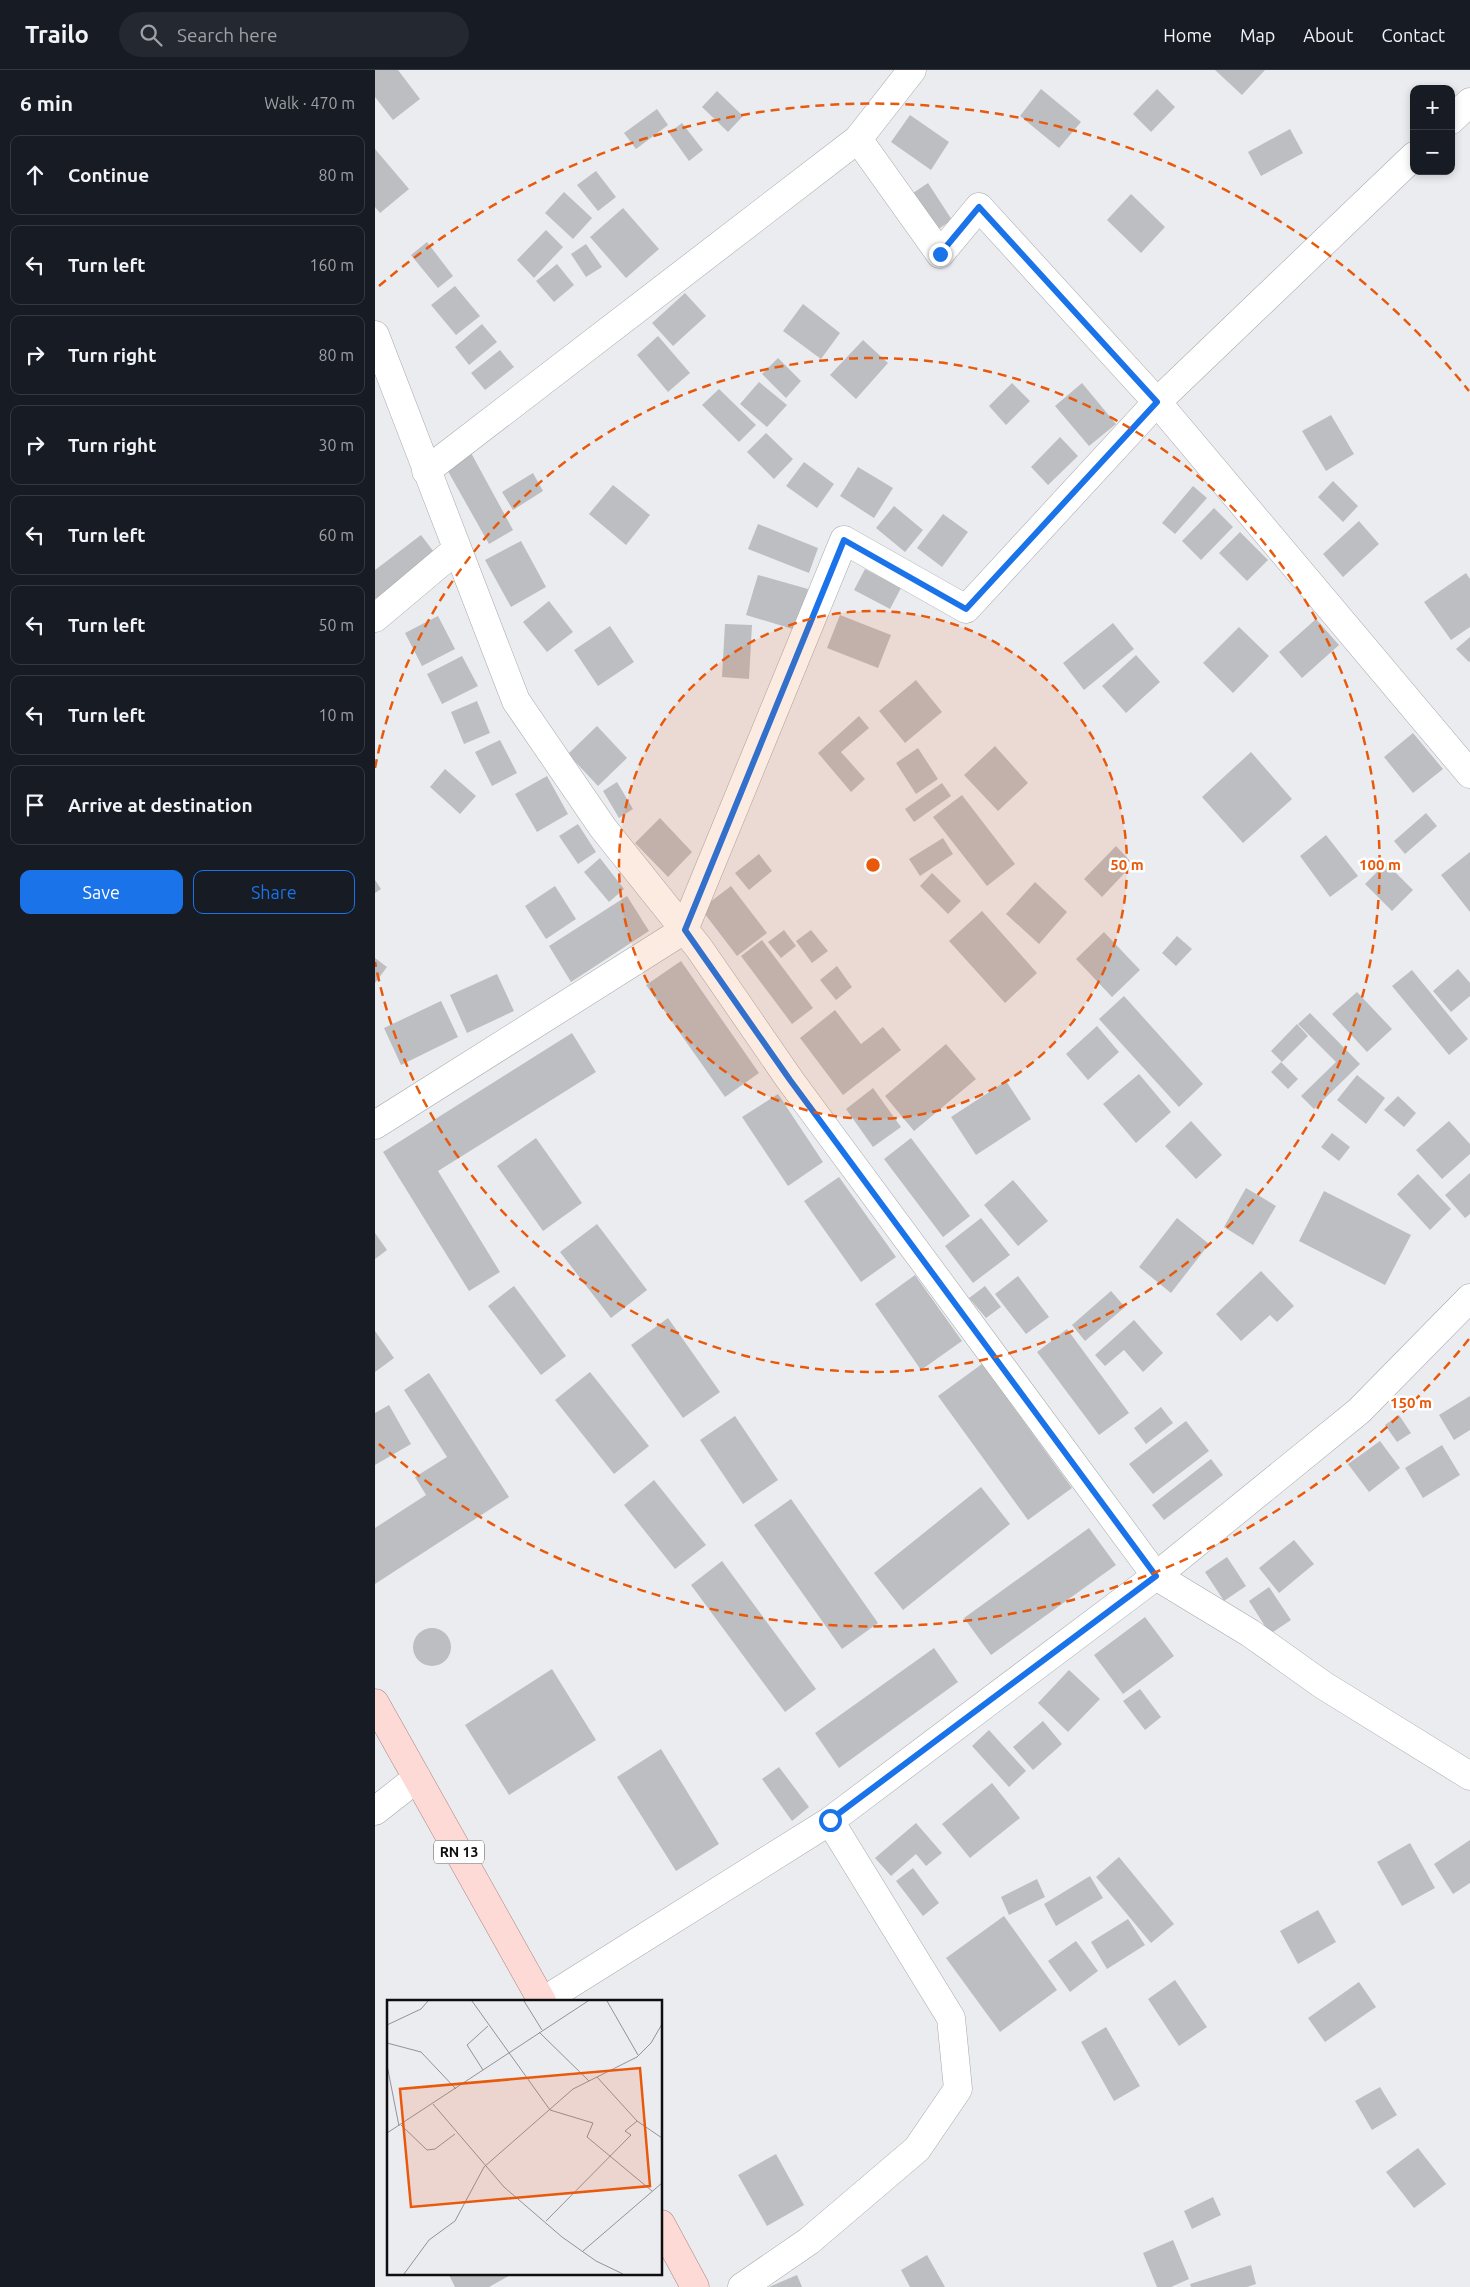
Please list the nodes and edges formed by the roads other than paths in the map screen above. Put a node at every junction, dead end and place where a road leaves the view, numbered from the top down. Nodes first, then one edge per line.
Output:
1 (912, 70) edge
2 (1470, 102) edge
3 (1455, 116) edge
4 (859, 139) junction
5 (1410, 160) edge
6 (375, 335) edge
7 (1157, 402) junction
8 (426, 471) junction
9 (456, 550) junction
10 (375, 618) edge
11 (1470, 774) edge
12 (685, 930) junction
13 (375, 1125) edge
14 (1470, 1298) edge
15 (1156, 1576) junction
16 (375, 1703) edge
17 (1470, 1776) edge
18 (417, 1778) junction
19 (375, 1811) edge
20 (830, 1820) junction
21 (542, 2000) edge
22 (545, 2000) edge
23 (663, 2228) edge
24 (695, 2287) edge
25 (742, 2287) edge

1 - 4 street
2 - 3 street
4 - 7 street
4 - 8 street
5 - 7 street
6 - 8 street
7 - 11 street
7 - 12 street
8 - 9 street
9 - 10 street
9 - 12 street
12 - 13 street
12 - 15 street
14 - 15 street
15 - 17 street
15 - 20 street
16 - 18 main road, RN 13
18 - 19 street
18 - 21 main road, RN 13
20 - 22 street
20 - 25 street
23 - 24 main road

